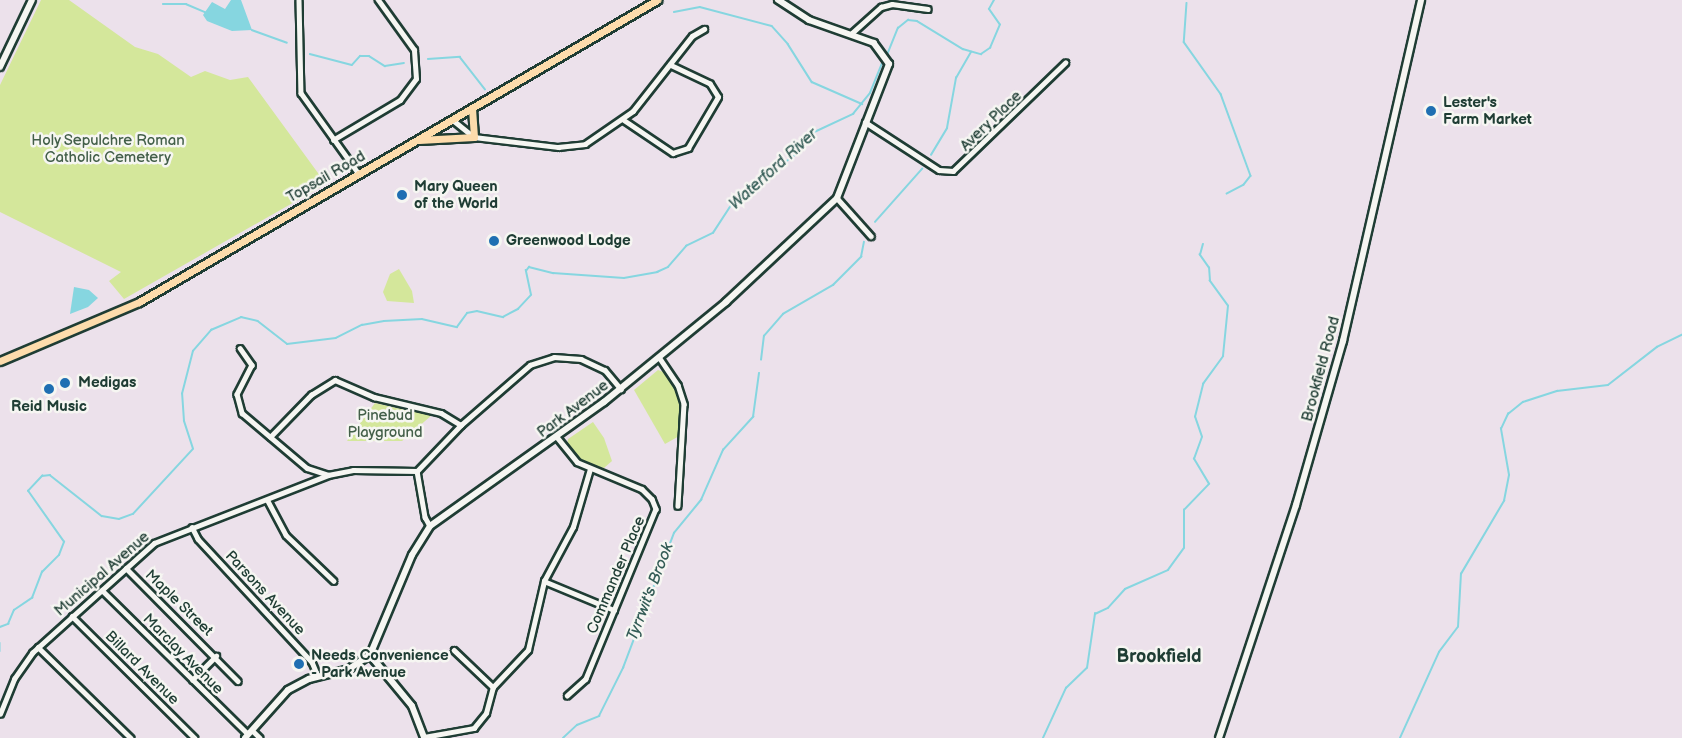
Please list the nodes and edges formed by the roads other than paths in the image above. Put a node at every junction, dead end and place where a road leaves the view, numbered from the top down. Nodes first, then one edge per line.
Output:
1 (32, 0) edge
2 (299, 0) edge
3 (378, 0) edge
4 (657, 0) edge
5 (778, 0) edge
6 (1421, 0) edge
7 (928, 9) dead end
8 (704, 29) dead end
9 (852, 33) junction
10 (1065, 63) dead end
11 (670, 65) junction
12 (0, 67) edge
13 (472, 108) junction
14 (453, 120) junction
15 (624, 120) junction
16 (865, 122) junction
17 (474, 137) junction
18 (333, 140) junction
19 (419, 140) junction
20 (359, 174) junction
21 (837, 198) junction
22 (871, 236) dead end
23 (240, 348) dead end
24 (659, 357) junction
25 (0, 361) edge
26 (621, 389) junction
27 (461, 425) junction
28 (270, 437) junction
29 (557, 437) junction
30 (590, 469) junction
31 (417, 471) junction
32 (328, 475) junction
33 (268, 501) junction
34 (678, 506) dead end
35 (430, 526) junction
36 (192, 527) junction
37 (126, 568) junction
38 (334, 581) dead end
39 (544, 582) junction
40 (102, 590) junction
41 (614, 610) junction
42 (72, 616) junction
43 (38, 647) junction
44 (454, 651) dead end
45 (370, 655) junction
46 (216, 656) junction
47 (318, 676) junction
48 (192, 680) junction
49 (238, 681) dead end
50 (493, 687) junction
51 (567, 696) dead end
52 (0, 714) edge
53 (248, 734) edge
54 (424, 737) edge
55 (131, 738) edge
56 (195, 738) edge
57 (260, 738) edge
58 (1219, 738) edge

1 - 12 main road
2 - 18 street
3 - 18 street
4 - 13 main road, Topsail Road
5 - 9 main road
6 - 58 main road, Brookfield Road
7 - 9 street
8 - 11 street
9 - 16 main road, Park Avenue
10 - 16 street, Avery Place
11 - 15 street
11 - 15 street
13 - 14 main road, Topsail Road
13 - 17 main road
14 - 17 street
14 - 19 main road, Topsail Road
15 - 17 street
16 - 21 main road, Park Avenue
17 - 19 main road
18 - 20 street
19 - 20 main road, Topsail Road
20 - 25 main road, Topsail Road
21 - 22 street
21 - 24 main road, Park Avenue
23 - 28 street
24 - 26 main road, Park Avenue
24 - 34 street
26 - 27 street
26 - 29 main road, Park Avenue
27 - 28 street
27 - 31 street
28 - 32 street
29 - 30 street, Commander Place
29 - 35 main road, Park Avenue
30 - 39 street
30 - 41 street, Commander Place
31 - 32 street, Municipal Avenue
31 - 35 street
32 - 33 street, Municipal Avenue
33 - 36 street, Municipal Avenue
33 - 38 street
35 - 45 main road, Park Avenue
36 - 37 street, Municipal Avenue
36 - 47 street, Parsons Avenue
37 - 40 street, Municipal Avenue
37 - 46 street, Maple Street
39 - 41 street
39 - 50 street
40 - 42 street, Municipal Avenue
40 - 48 street, Marclay Avenue
41 - 51 street, Commander Place
42 - 43 street, Municipal Avenue
42 - 56 street, Billard Avenue
43 - 52 street, Municipal Avenue
43 - 55 street
44 - 50 street
45 - 47 main road
45 - 54 main road
46 - 48 street, Maple Street
46 - 49 street, Maple Street
47 - 53 main road
48 - 53 street, Marclay Avenue
50 - 54 street
53 - 57 street, Marclay Avenue

